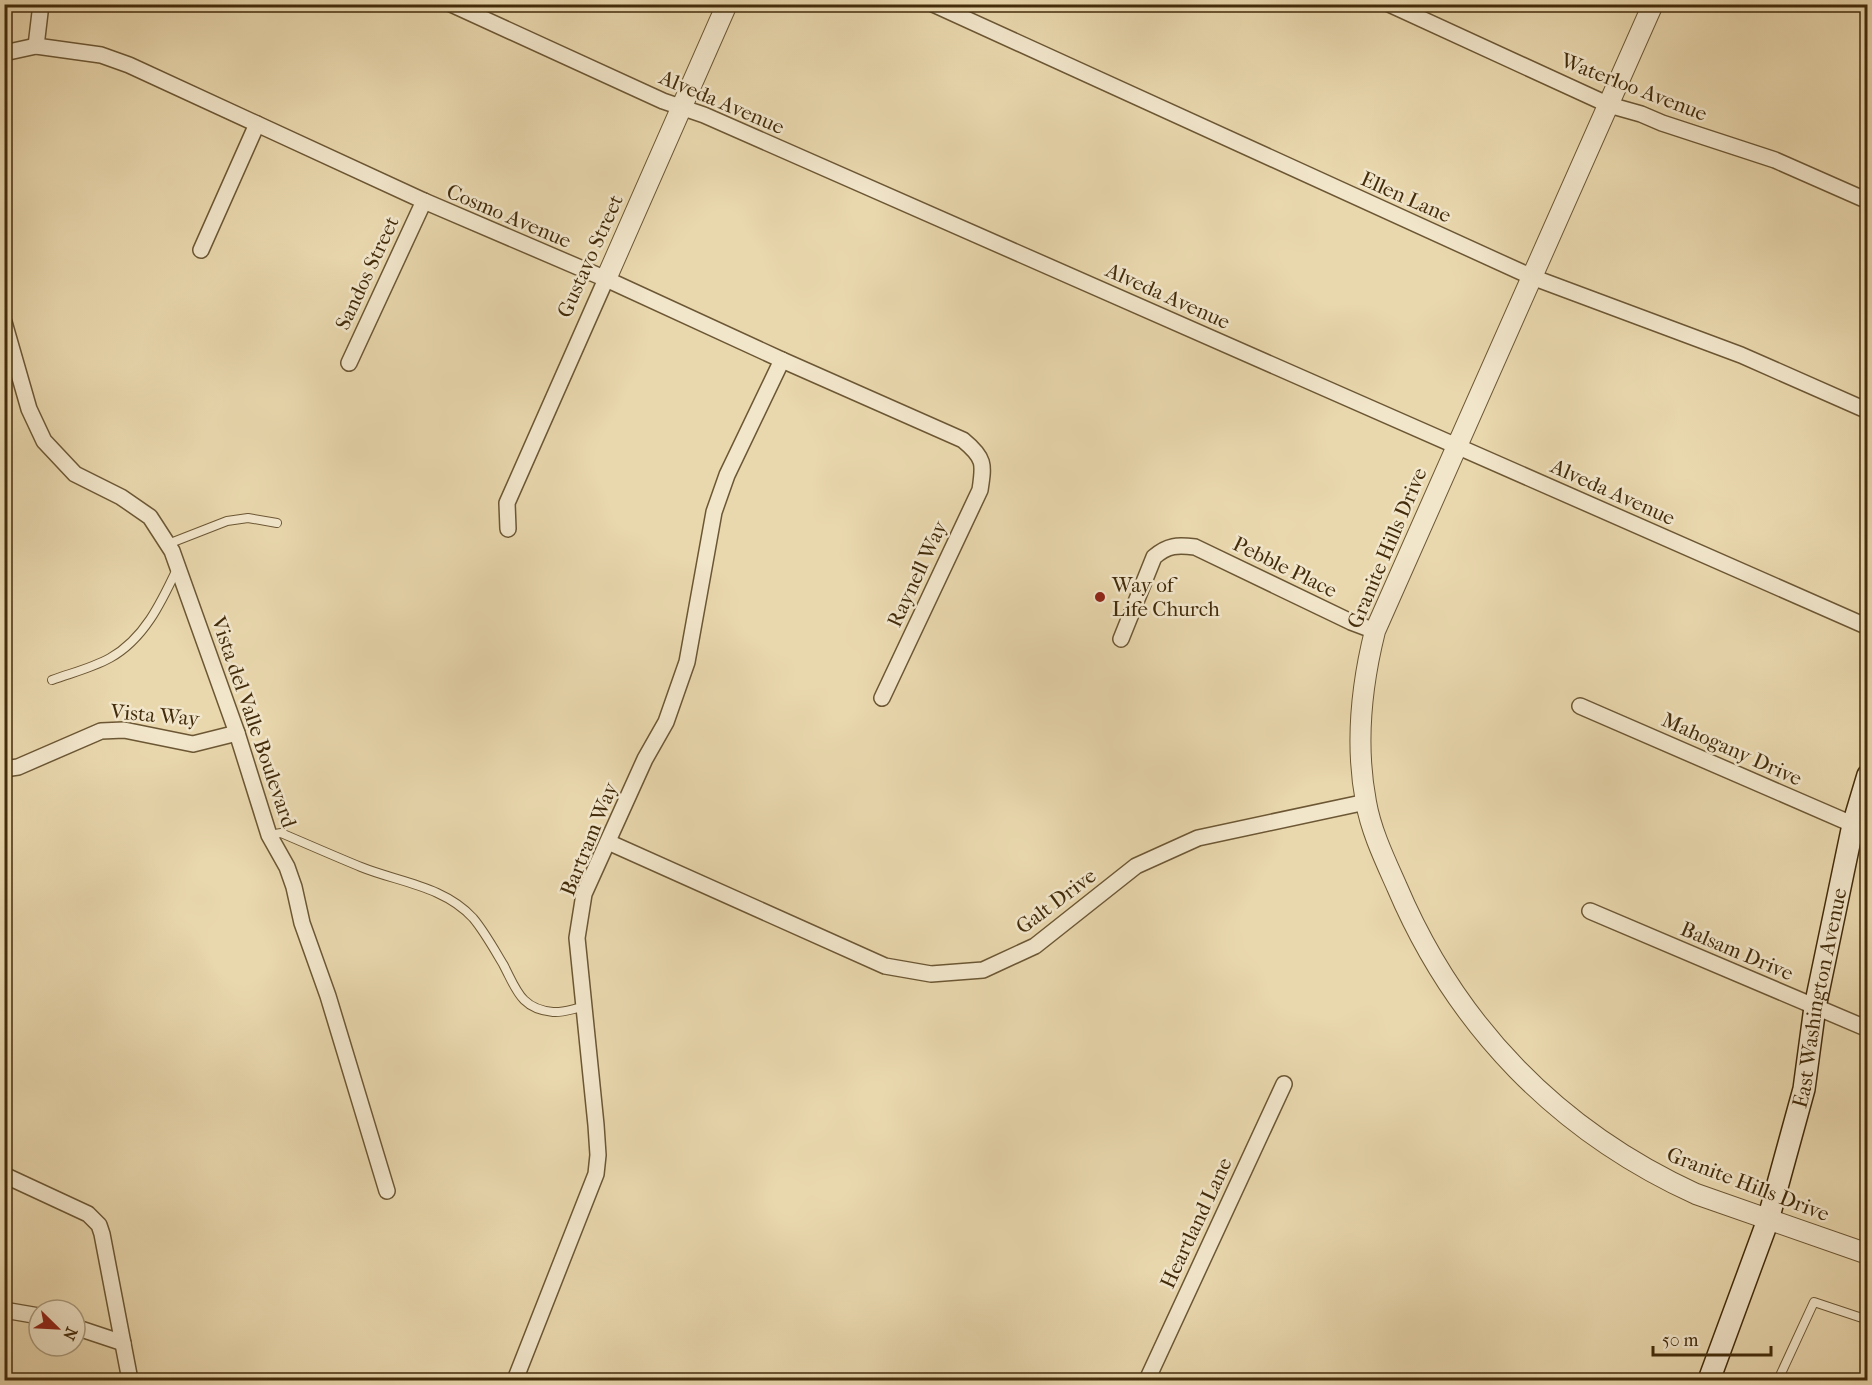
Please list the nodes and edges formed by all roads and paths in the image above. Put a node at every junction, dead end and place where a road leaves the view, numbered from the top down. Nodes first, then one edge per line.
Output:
1 (41, 4) edge
2 (452, 4) edge
3 (727, 4) edge
4 (933, 4) edge
5 (1389, 4) edge
6 (1653, 4) edge
7 (36, 46) junction
8 (4, 53) edge
9 (1609, 105) junction
10 (683, 106) junction
11 (257, 124) junction
12 (424, 201) junction
13 (1868, 201) edge
14 (201, 250) dead end
15 (1532, 277) junction
16 (606, 279) junction
17 (4, 322) edge
18 (782, 360) junction
19 (349, 363) dead end
20 (1868, 411) edge
21 (1456, 446) junction
22 (984, 466) joint
23 (277, 523) dead end
24 (508, 529) dead end
25 (168, 544) junction
26 (178, 568) junction
27 (1868, 627) edge
28 (1375, 631) junction
29 (1121, 639) dead end
30 (52, 680) dead end
31 (882, 698) dead end
32 (1581, 706) dead end
33 (237, 733) junction
34 (4, 769) edge
35 (1868, 776) edge
36 (1366, 802) junction
37 (1860, 828) edge
38 (269, 835) junction
39 (608, 842) junction
40 (1590, 910) dead end
41 (584, 1007) junction
42 (1815, 1007) junction
43 (1868, 1029) edge
44 (1284, 1084) dead end
45 (4, 1175) edge
46 (387, 1191) dead end
47 (1768, 1220) junction
48 (1868, 1254) edge
49 (4, 1310) edge
50 (27, 1314) edge
51 (1868, 1320) edge
52 (87, 1331) edge
53 (123, 1343) junction
54 (130, 1380) edge
55 (515, 1380) edge
56 (1147, 1380) edge
57 (1709, 1380) edge
58 (1778, 1380) edge

1 - 7 street
2 - 10 street, Alveda Avenue
3 - 10 street, Gustavo Street
4 - 15 street, Ellen Lane
5 - 9 street, Waterloo Avenue
6 - 9 street, Granite Hills Drive
7 - 8 street
7 - 11 street, Cosmo Avenue
9 - 13 street, Waterloo Avenue
9 - 15 street, Granite Hills Drive
10 - 16 street, Gustavo Street
10 - 21 street, Alveda Avenue
11 - 12 street, Cosmo Avenue
11 - 14 street
12 - 16 street, Cosmo Avenue
12 - 19 street, Sandos Street
15 - 20 street, Ellen Lane
15 - 21 street, Granite Hills Drive
16 - 18 street, Cosmo Avenue
16 - 24 street, Gustavo Street
17 - 25 street, Vista del Valle Boulevard
18 - 22 street, Cosmo Avenue
18 - 39 street, Bartram Way
21 - 27 street, Alveda Avenue
21 - 28 street, Granite Hills Drive
22 - 31 street, Raynell Way
23 - 25 lane
25 - 26 street, Vista del Valle Boulevard
26 - 30 lane
26 - 33 street, Vista del Valle Boulevard
28 - 29 street, Pebble Place
28 - 36 street, Granite Hills Drive
32 - 37 street, Mahogany Drive
33 - 34 street, Vista Way
33 - 38 street, Vista del Valle Boulevard
35 - 37 main road, East Washington Avenue
36 - 39 street, Galt Drive
36 - 47 street, Granite Hills Drive
37 - 42 main road, East Washington Avenue
38 - 41 lane
38 - 46 street, Vista del Valle Boulevard
39 - 41 street, Bartram Way
40 - 42 street, Balsam Drive
41 - 55 street, Bartram Way
42 - 43 street, Balsam Drive
42 - 47 main road, East Washington Avenue
44 - 56 street, Heartland Lane
45 - 53 street
47 - 48 street, Granite Hills Drive
47 - 57 main road, East Washington Avenue
49 - 50 street
51 - 58 lane
52 - 53 street
53 - 54 street

